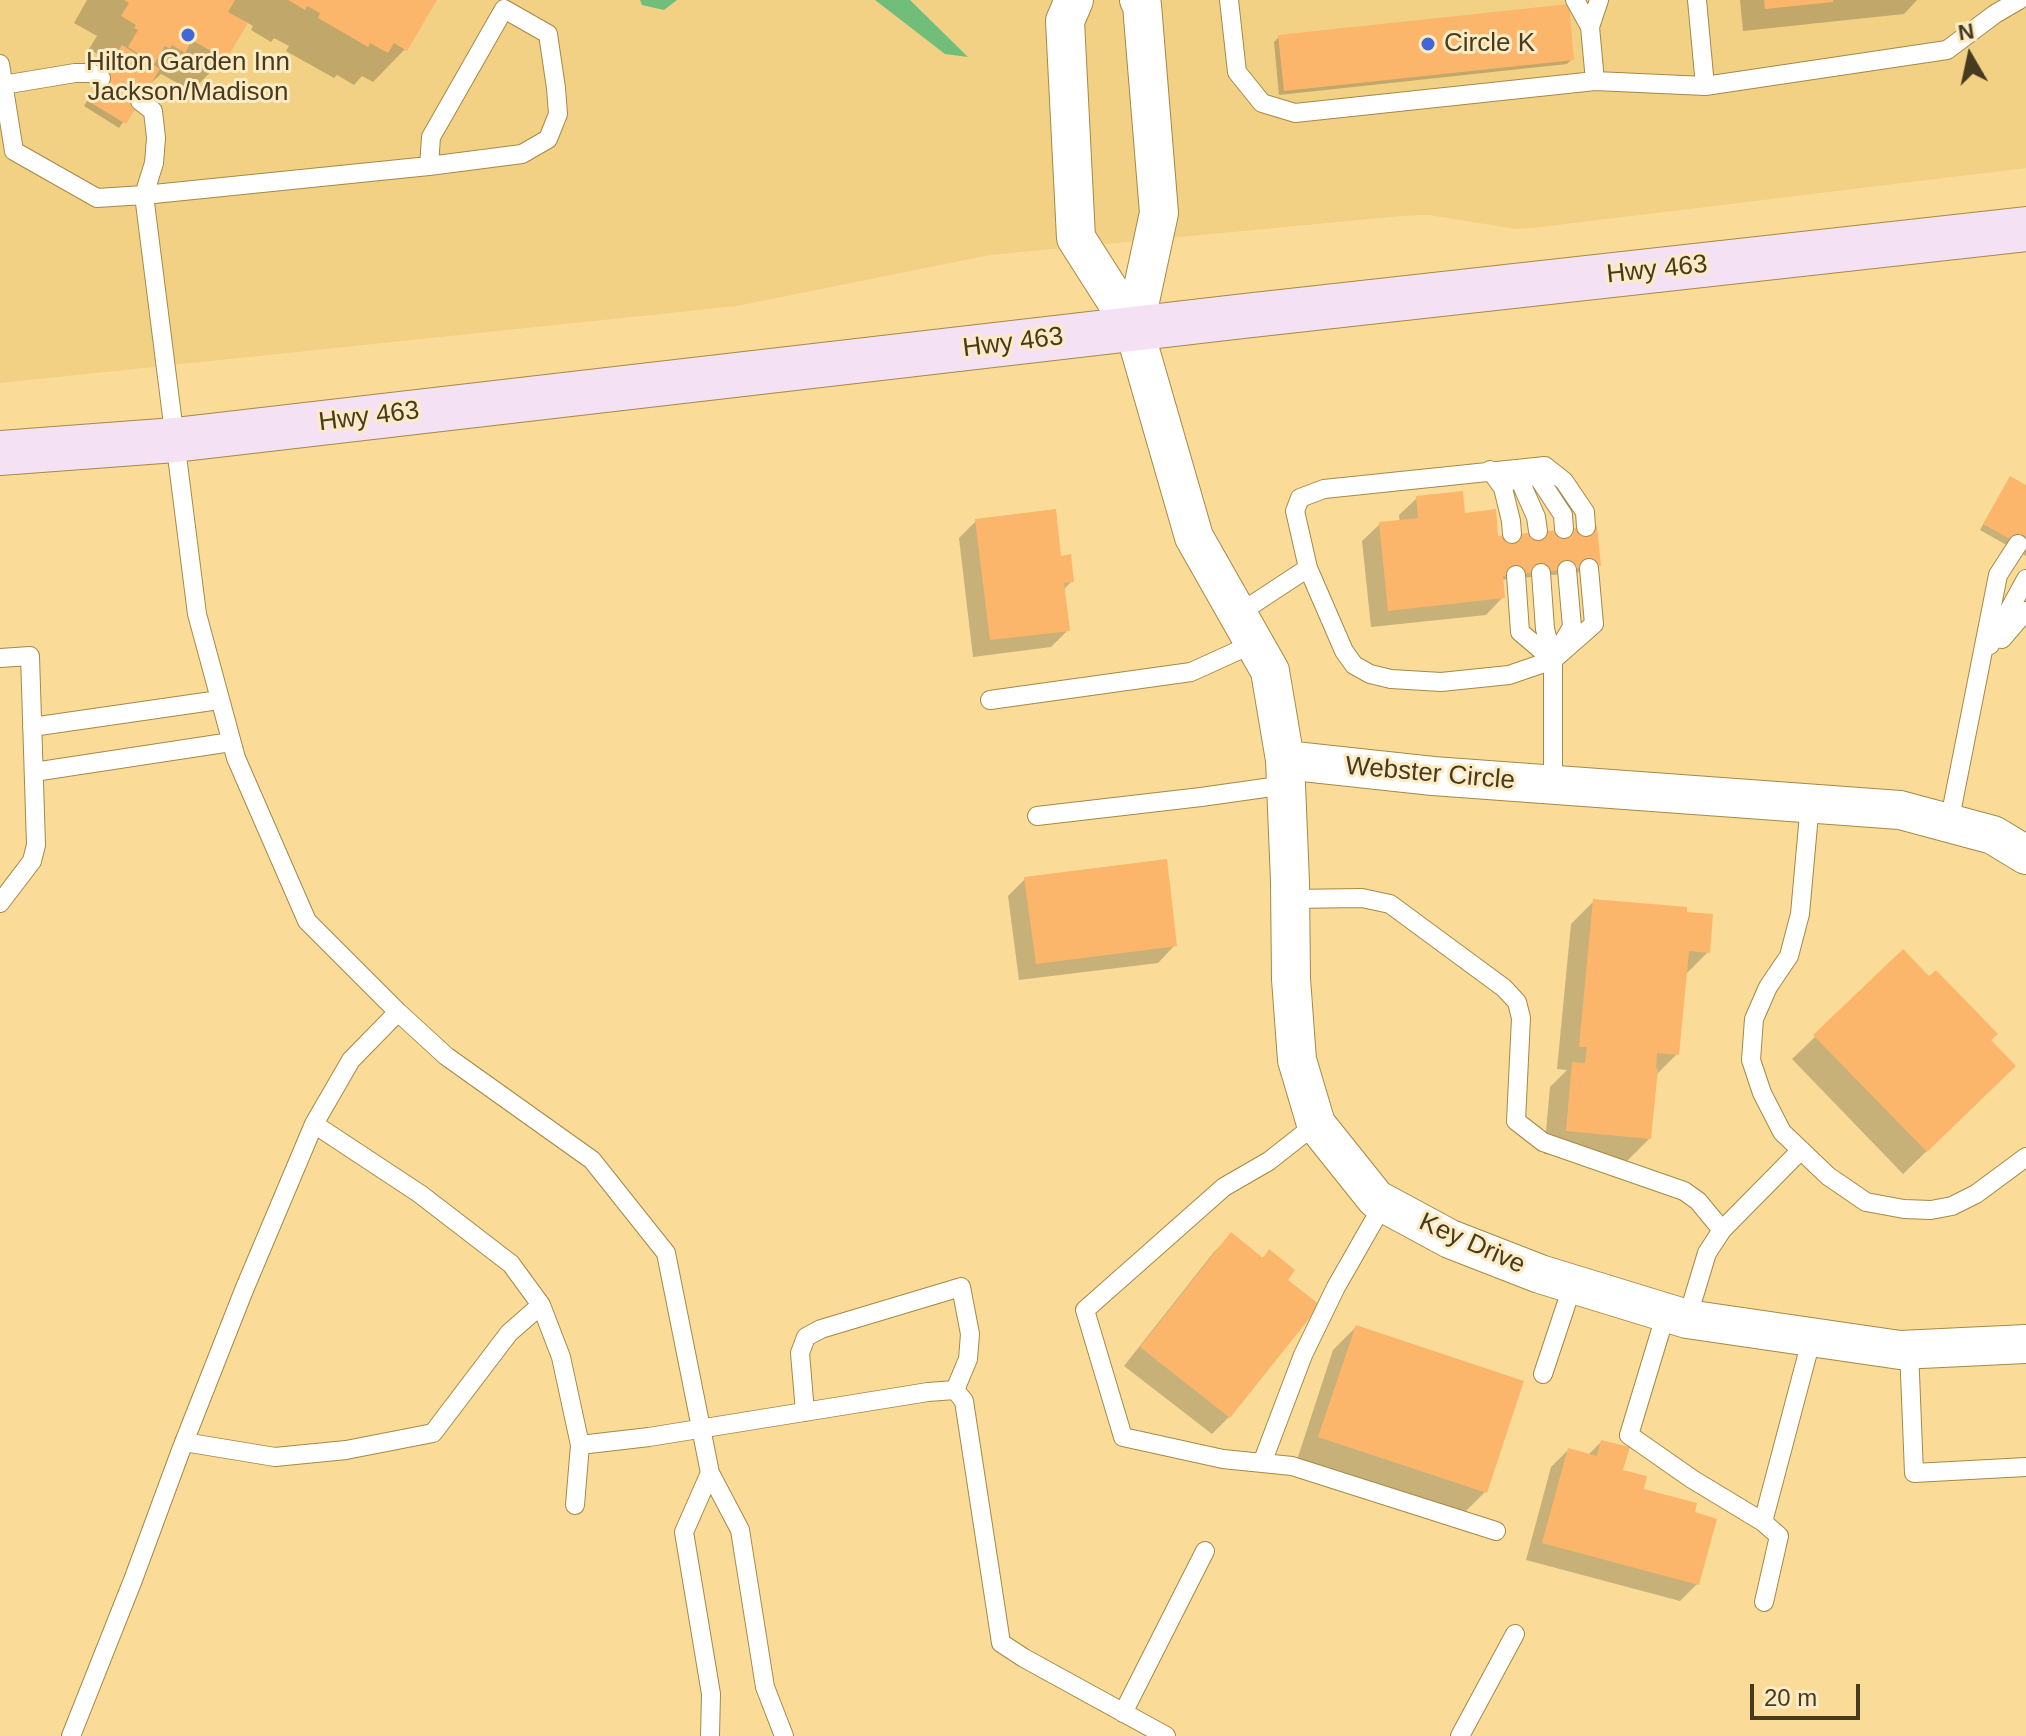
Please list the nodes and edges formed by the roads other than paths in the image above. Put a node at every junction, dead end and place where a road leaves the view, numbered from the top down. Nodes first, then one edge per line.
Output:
1 (1074, 0) edge
2 (1139, 0) edge
3 (1229, 0) edge
4 (1575, 0) edge
5 (1599, 0) edge
6 (1697, 0) edge
7 (2019, 0) edge
8 (1993, 7) edge
9 (1590, 27) junction
10 (0, 64) edge
11 (101, 78) dead end
12 (1595, 81) junction
13 (3, 85) junction
14 (1705, 86) junction
15 (140, 101) dead end
16 (429, 166) junction
17 (144, 195) junction
18 (2026, 229) edge
19 (1134, 329) junction
20 (175, 440) junction
21 (0, 453) edge
22 (1490, 470) junction
23 (1586, 527) dead end
24 (1564, 529) dead end
25 (1538, 531) dead end
26 (1512, 534) dead end
27 (2018, 544) dead end
28 (1308, 568) junction
29 (1589, 568) dead end
30 (1567, 570) dead end
31 (1541, 573) dead end
32 (1516, 575) dead end
33 (2026, 579) edge
34 (2026, 611) edge
35 (2026, 628) edge
36 (1246, 629) junction
37 (0, 658) edge
38 (1553, 660) junction
39 (1981, 662) junction
40 (219, 700) junction
41 (990, 700) dead end
42 (32, 727) junction
43 (231, 742) junction
44 (34, 772) junction
45 (1286, 772) junction
46 (1553, 785) junction
47 (1810, 803) junction
48 (1037, 816) dead end
49 (1949, 823) junction
50 (2026, 855) edge
51 (1290, 899) junction
52 (0, 903) edge
53 (398, 1012) junction
54 (314, 1124) junction
55 (1316, 1124) junction
56 (1801, 1150) junction
57 (2026, 1157) edge
58 (1384, 1203) junction
59 (1722, 1230) junction
60 (1573, 1284) junction
61 (541, 1305) junction
62 (1677, 1316) junction
63 (1812, 1337) junction
64 (2026, 1344) edge
65 (1909, 1349) junction
66 (1543, 1374) dead end
67 (955, 1390) junction
68 (805, 1412) junction
69 (701, 1429) junction
70 (184, 1442) junction
71 (580, 1445) junction
72 (1262, 1463) junction
73 (2026, 1467) edge
74 (710, 1473) junction
75 (575, 1505) dead end
76 (1763, 1522) junction
77 (1496, 1531) dead end
78 (1205, 1551) dead end
79 (1764, 1602) dead end
80 (1515, 1634) dead end
81 (1123, 1713) junction
82 (71, 1736) edge
83 (710, 1736) edge
84 (784, 1736) edge
85 (1166, 1736) edge
86 (1460, 1736) edge

1 - 19 street
2 - 19 street
3 - 12 lane
4 - 9 lane
5 - 9 lane
6 - 14 lane
7 - 8 lane
8 - 14 lane
9 - 12 lane
10 - 13 lane
11 - 13 lane
12 - 14 lane
13 - 17 lane
15 - 17 lane
16 - 16 lane
16 - 17 lane
17 - 20 lane
18 - 19 main road, Hwy 463
19 - 20 main road, Hwy 463
19 - 36 street
20 - 21 main road, Hwy 463
20 - 40 lane
22 - 23 lane
22 - 24 lane
22 - 25 lane
22 - 26 lane
22 - 28 lane
27 - 39 lane
28 - 36 lane
28 - 38 lane
29 - 38 lane
30 - 38 lane
31 - 38 lane
32 - 38 lane
33 - 39 lane
34 - 39 lane
35 - 39 lane
36 - 41 lane
36 - 45 street
37 - 42 lane
38 - 46 lane
39 - 49 lane
40 - 42 lane
40 - 43 lane
42 - 44 lane
43 - 44 lane
43 - 53 lane
44 - 52 lane
45 - 46 street, Webster Circle
45 - 48 lane
45 - 51 street, Key Drive
46 - 47 street, Webster Circle
47 - 49 street, Webster Circle
47 - 56 lane
49 - 50 street, Webster Circle
51 - 55 street, Key Drive
51 - 59 lane
53 - 54 lane
53 - 69 lane
54 - 61 lane
54 - 70 lane
55 - 58 street, Key Drive
55 - 72 lane
56 - 57 lane
56 - 59 lane
58 - 60 street, Key Drive
58 - 72 lane
59 - 62 lane
60 - 62 street, Key Drive
60 - 66 lane
61 - 70 lane
61 - 71 lane
62 - 63 street, Key Drive
62 - 76 lane
63 - 65 street, Key Drive
63 - 76 lane
64 - 65 street, Key Drive
65 - 73 lane
67 - 68 lane
67 - 68 lane
67 - 81 lane
68 - 69 lane
69 - 71 lane
69 - 74 lane
70 - 82 lane
71 - 75 lane
72 - 77 lane
74 - 83 lane
74 - 84 lane
76 - 79 lane
78 - 81 lane
80 - 86 lane
81 - 85 lane

